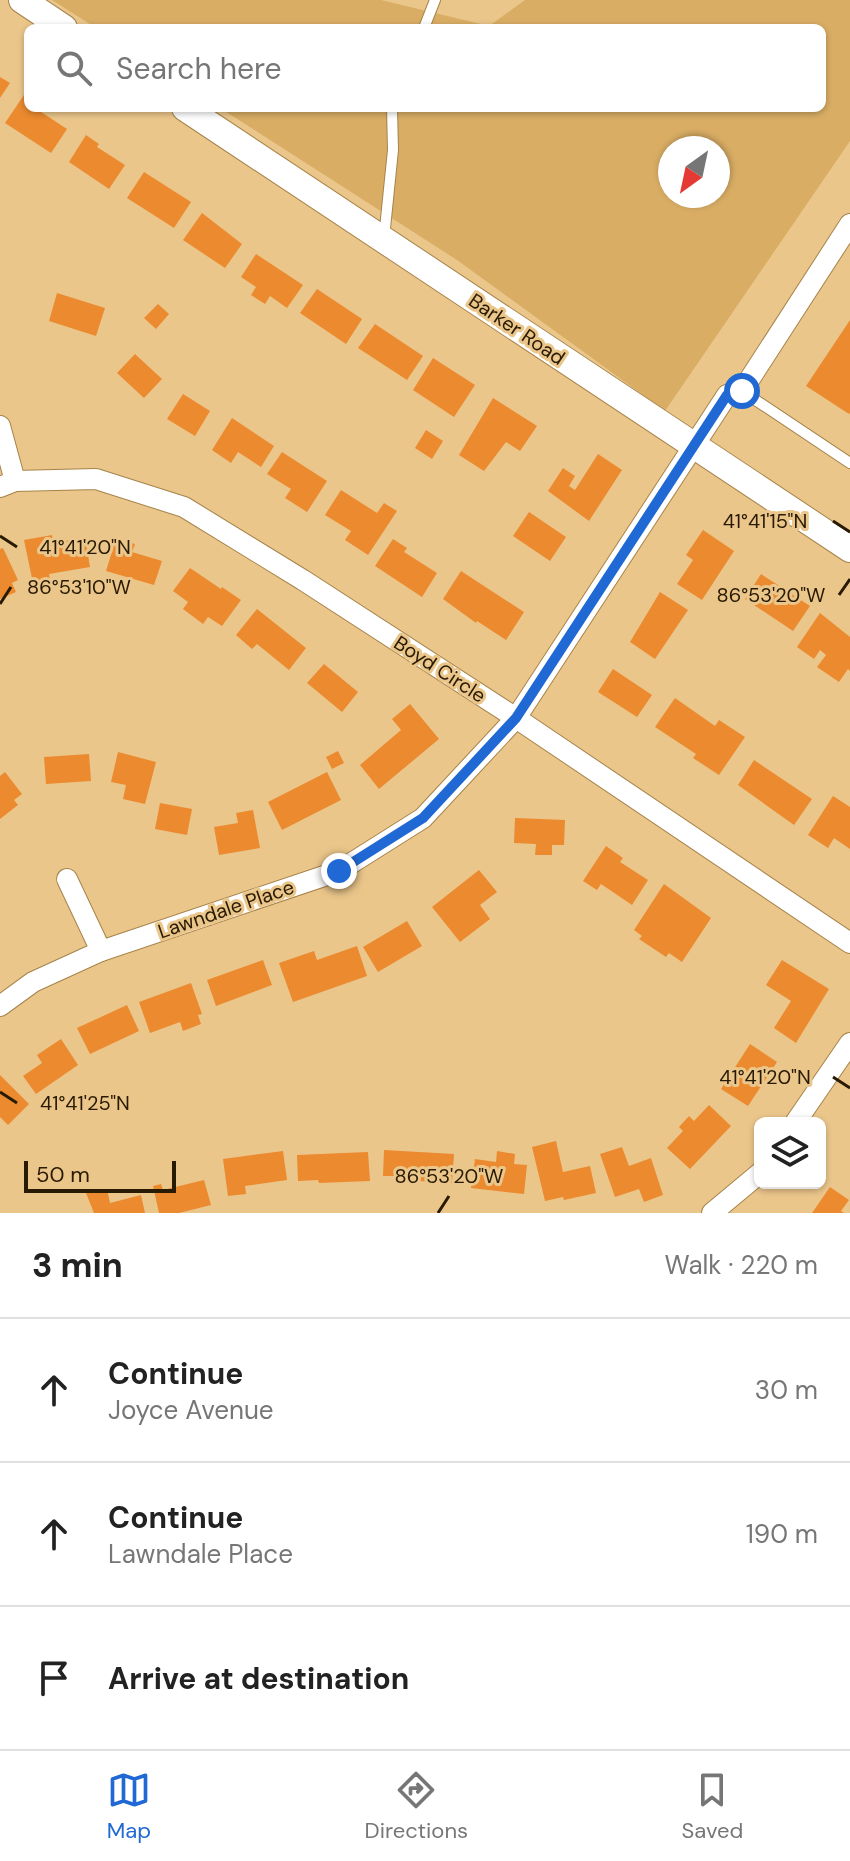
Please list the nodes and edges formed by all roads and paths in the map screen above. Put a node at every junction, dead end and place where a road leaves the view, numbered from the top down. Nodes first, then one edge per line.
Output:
1 (22, 0) edge
2 (435, 0) edge
3 (58, 24) edge
4 (426, 24) edge
5 (191, 112) edge
6 (392, 112) edge
7 (850, 224) edge
8 (383, 240) junction
9 (742, 391) junction
10 (0, 426) edge
11 (694, 446) junction
12 (850, 463) edge
13 (8, 484) edge
14 (850, 549) edge
15 (516, 718) junction
16 (67, 879) dead end
17 (850, 943) edge
18 (101, 951) junction
19 (0, 1006) edge
20 (850, 1043) edge
21 (799, 1117) edge
22 (754, 1178) edge
23 (712, 1213) edge

1 - 3 street
2 - 4 lane
5 - 8 street, Barker Road
6 - 8 lane
7 - 9 street, Lawndale Place
8 - 11 street, Barker Road
9 - 11 street, Lawndale Place
9 - 12 lane
10 - 13 street
11 - 14 street, Barker Road
11 - 15 street, Lawndale Place
13 - 15 street, Boyd Circle
15 - 17 street, Boyd Circle
15 - 18 street, Lawndale Place
16 - 18 street
18 - 19 street, Lawndale Place
20 - 21 street
22 - 23 street

